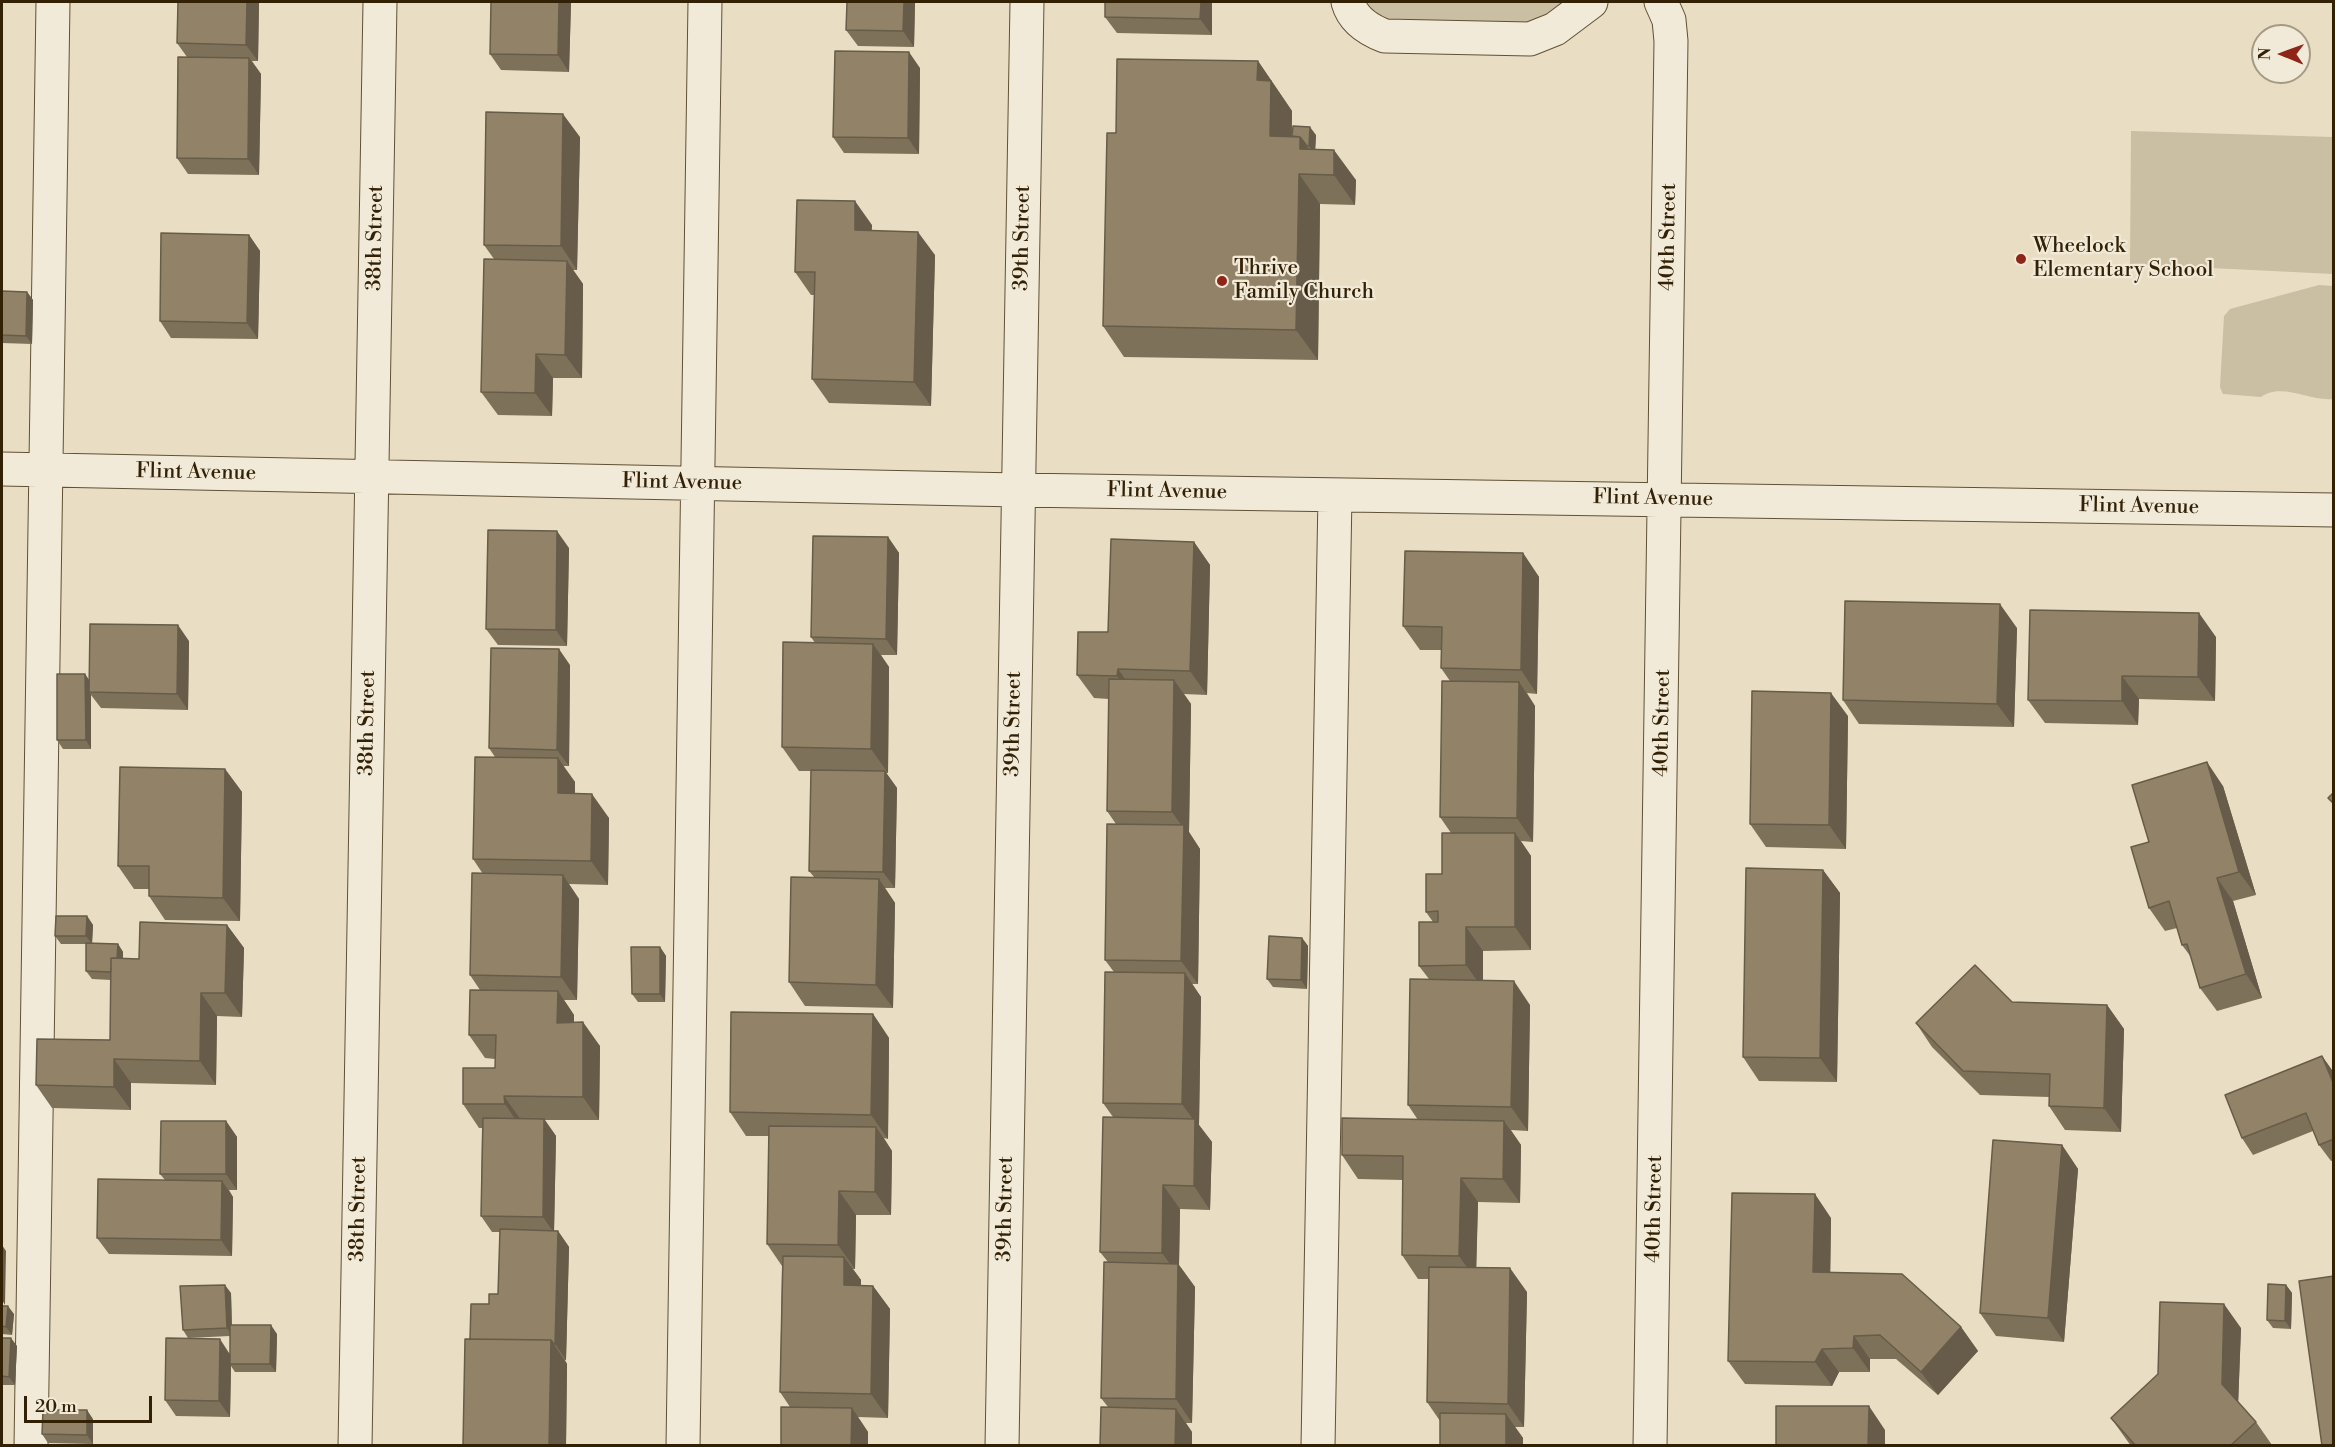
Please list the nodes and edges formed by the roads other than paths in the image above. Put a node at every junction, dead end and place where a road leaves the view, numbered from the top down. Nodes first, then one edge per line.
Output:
1 (53, 2) edge
2 (380, 2) edge
3 (705, 2) edge
4 (1027, 2) edge
5 (1348, 2) edge
6 (1591, 2) edge
7 (1661, 2) edge
8 (2, 469) edge
9 (46, 470) junction
10 (372, 477) junction
11 (699, 484) junction
12 (1018, 490) junction
13 (1335, 495) junction
14 (1666, 500) junction
15 (2334, 510) edge
16 (32, 1446) edge
17 (355, 1446) edge
18 (683, 1446) edge
19 (1002, 1446) edge
20 (1318, 1446) edge
21 (1650, 1446) edge

1 - 9 street
2 - 10 street, 38th Street
3 - 11 street
4 - 12 street, 39th Street
5 - 6 street
7 - 14 street, 40th Street
8 - 9 street, Flint Avenue
9 - 10 street, Flint Avenue
9 - 16 street
10 - 11 street, Flint Avenue
10 - 17 street, 38th Street
11 - 12 street, Flint Avenue
11 - 18 street
12 - 13 street, Flint Avenue
12 - 19 street, 39th Street
13 - 14 street, Flint Avenue
13 - 20 street
14 - 15 street, Flint Avenue
14 - 21 street, 40th Street

